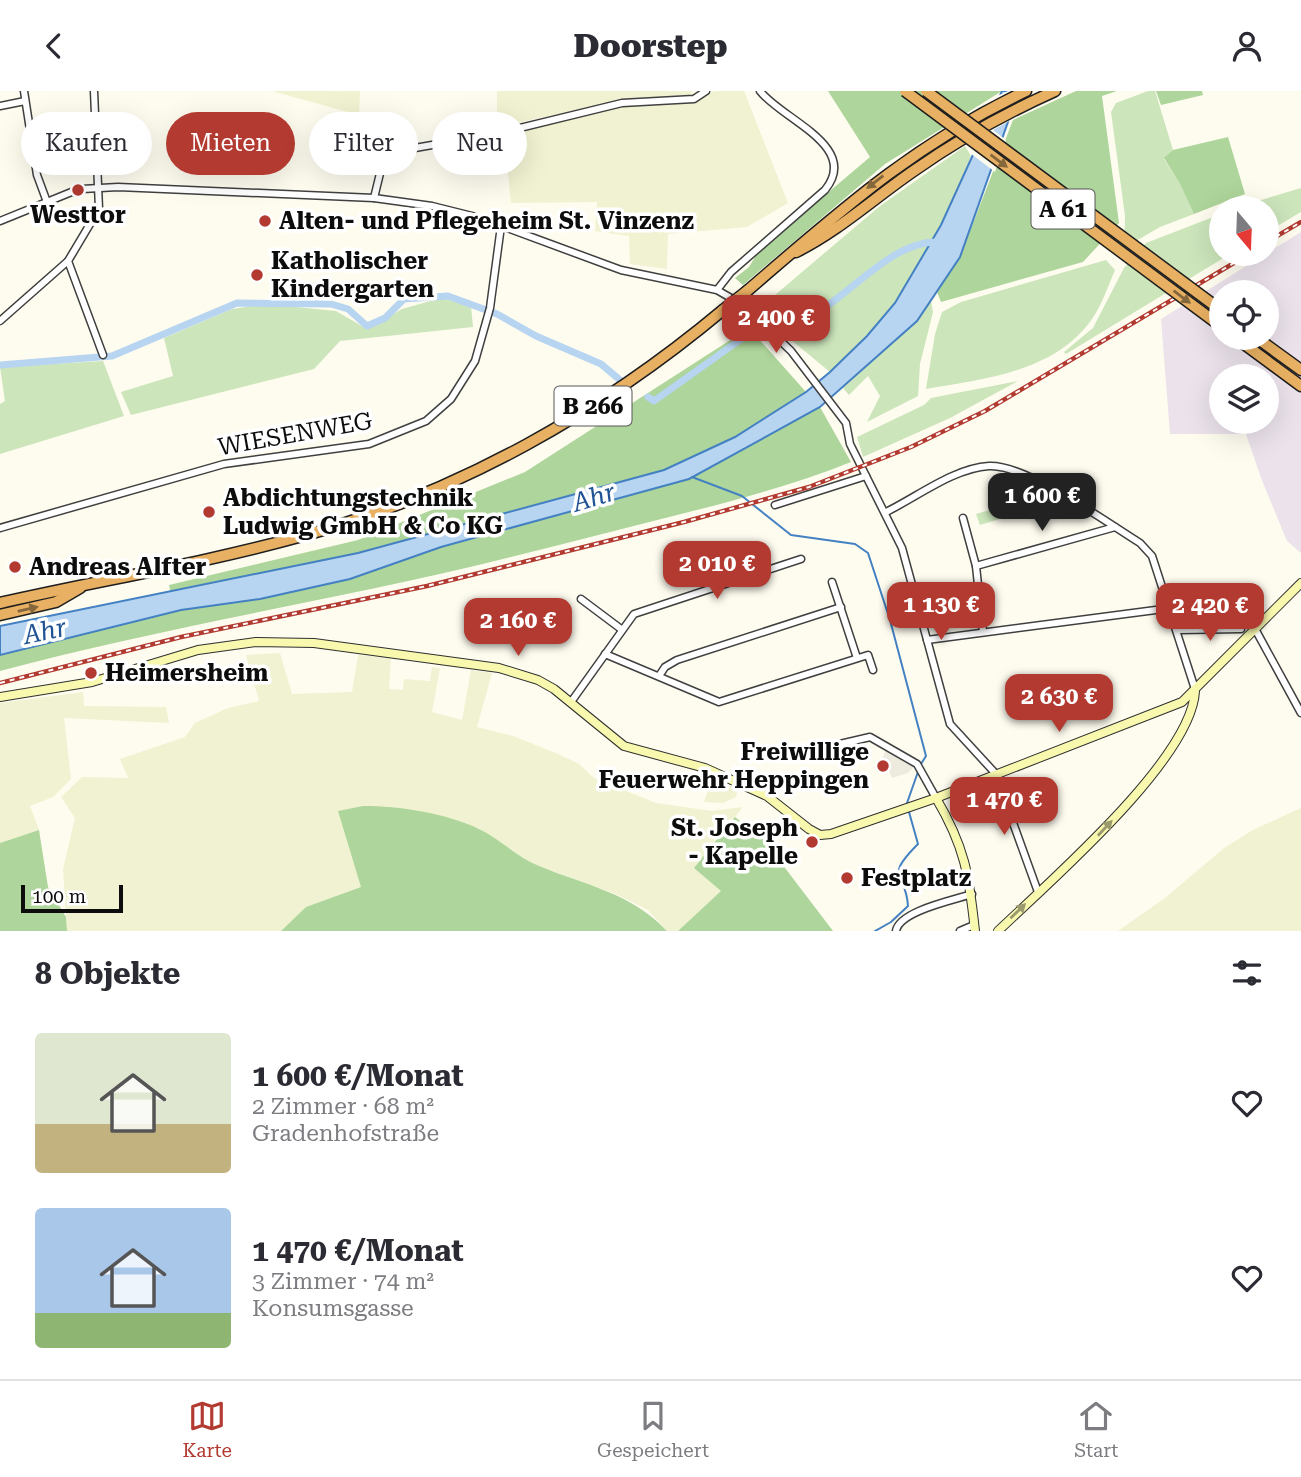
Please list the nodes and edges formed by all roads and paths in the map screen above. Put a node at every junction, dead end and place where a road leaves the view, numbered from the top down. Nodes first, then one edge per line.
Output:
1 (24, 91) edge
2 (94, 91) edge
3 (706, 91) edge
4 (760, 91) edge
5 (905, 91) edge
6 (926, 91) edge
7 (1026, 91) edge
8 (1055, 91) edge
9 (25, 101) junction
10 (0, 106) edge
11 (97, 188) junction
12 (374, 198) junction
13 (47, 202) junction
14 (0, 221) edge
15 (501, 226) junction
16 (790, 254) junction
17 (68, 261) junction
18 (718, 290) junction
19 (1209, 301) edge
20 (1209, 317) edge
21 (0, 321) edge
22 (1252, 350) edge
23 (1274, 350) edge
24 (103, 355) dead end
25 (1301, 370) edge
26 (1301, 386) edge
27 (866, 476) junction
28 (775, 505) dead end
29 (886, 512) junction
30 (963, 518) dead end
31 (1115, 527) junction
32 (0, 528) edge
33 (801, 559) dead end
34 (976, 566) junction
35 (832, 582) dead end
36 (88, 583) junction
37 (1301, 583) edge
38 (581, 599) dead end
39 (0, 603) edge
40 (841, 607) junction
41 (1171, 608) junction
42 (0, 615) edge
43 (1254, 627) junction
44 (621, 629) junction
45 (1241, 629) dead end
46 (1178, 630) junction
47 (983, 632) junction
48 (927, 640) junction
49 (605, 654) junction
50 (857, 658) junction
51 (873, 670) dead end
52 (659, 676) junction
53 (1195, 691) junction
54 (0, 697) edge
55 (571, 702) junction
56 (1301, 713) edge
57 (810, 751) dead end
58 (995, 773) junction
59 (936, 798) junction
60 (1038, 892) junction
61 (972, 894) junction
62 (974, 928) edge
63 (896, 931) edge
64 (960, 931) edge
65 (998, 931) edge

1 - 9 street
2 - 11 street
3 - 12 street
4 - 18 street
5 -> 20 highway, A 61, bridge
6 - 19 highway, A 61, bridge
7 -> 16 highway, B 266, bridge
8 - 16 highway, B 266, bridge
9 - 10 street
9 - 13 street
11 - 12 street
11 - 13 street
11 - 17 street
12 - 15 street
13 - 14 street
15 - 18 street
15 - 32 street, WIESENWEG
16 - 36 highway, B 266, bridge
17 - 21 street
17 - 24 street
18 - 27 street
22 - 26 highway
23 - 25 highway
27 - 28 street
27 - 29 street
29 - 31 street
29 - 48 street
30 - 34 street
31 - 34 street
31 - 41 street
33 - 44 street
34 - 47 street
35 - 40 street
36 - 39 highway, B 266
42 -> 36 highway, B 266
37 - 43 main road
38 - 44 street
40 - 50 street
40 - 52 street
41 - 46 street
41 - 47 street
43 - 53 main road
43 - 56 street
44 - 49 street
45 - 46 street
46 - 53 street
47 - 48 street
48 - 58 street
49 - 52 street
49 - 55 street
50 - 51 street
50 - 52 street
53 - 58 main road
60 -> 53 main road
54 - 55 main road
55 - 59 main road
57 - 59 street
58 - 59 main road
58 - 60 street
59 - 61 main road
65 -> 60 main road
61 - 62 main road
61 - 63 street
62 - 64 street

